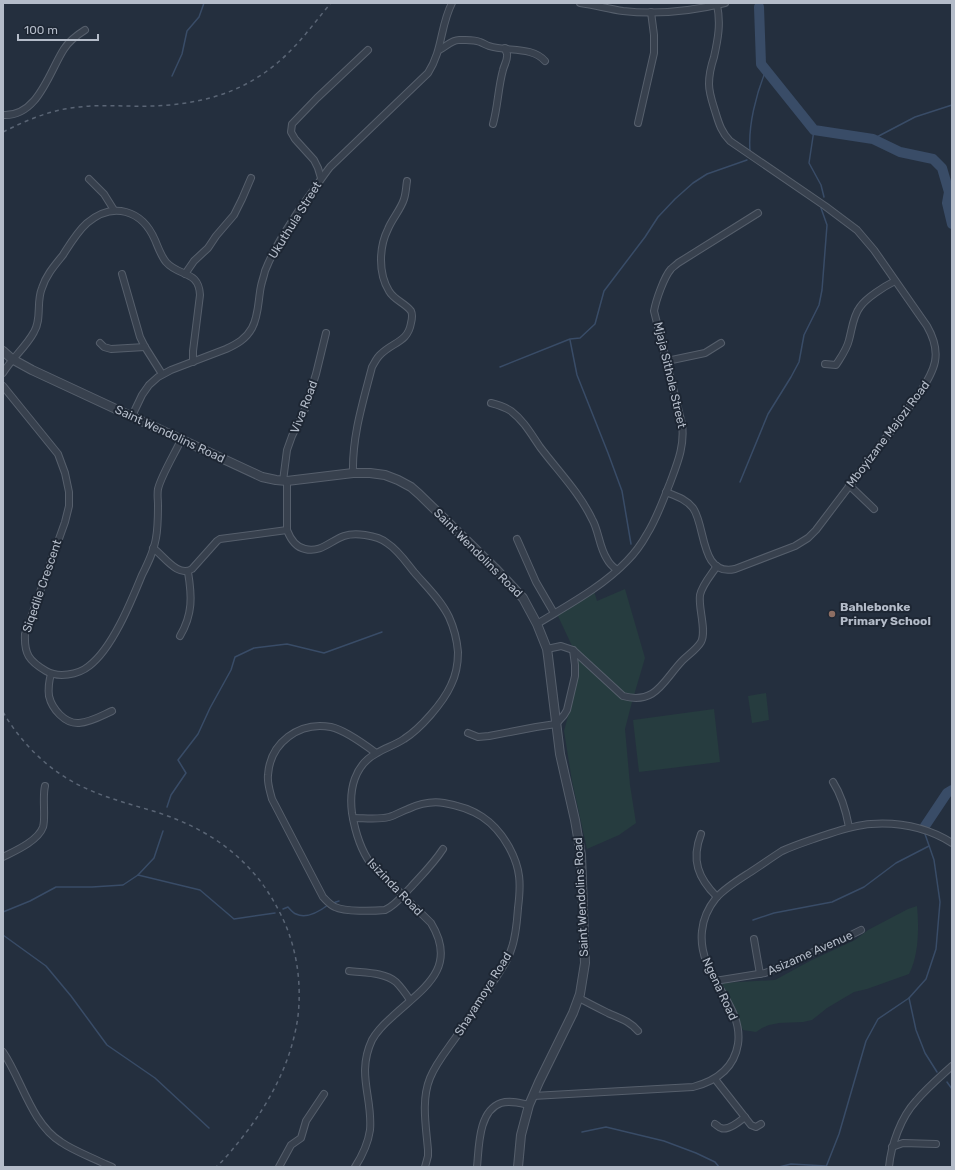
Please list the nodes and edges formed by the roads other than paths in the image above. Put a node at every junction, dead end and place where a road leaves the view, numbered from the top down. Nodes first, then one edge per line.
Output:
1 (452, 3) edge
2 (580, 3) edge
3 (706, 3) edge
4 (725, 3) edge
5 (717, 5) junction
6 (699, 8) junction
7 (651, 12) junction
8 (85, 30) dead end
9 (505, 48) junction
10 (368, 50) dead end
11 (439, 50) junction
12 (545, 61) dead end
13 (3, 115) edge
14 (638, 123) dead end
15 (493, 124) dead end
16 (251, 178) dead end
17 (321, 178) junction
18 (89, 179) dead end
19 (407, 181) dead end
20 (114, 210) junction
21 (758, 214) dead end
22 (122, 274) dead end
23 (185, 274) junction
24 (895, 281) junction
25 (326, 333) dead end
26 (100, 343) dead end
27 (721, 343) dead end
28 (145, 347) junction
29 (3, 351) edge
30 (12, 359) junction
31 (667, 361) junction
32 (193, 362) junction
33 (825, 364) dead end
34 (3, 373) edge
35 (162, 374) junction
36 (3, 386) edge
37 (492, 403) dead end
38 (132, 416) junction
39 (181, 440) junction
40 (353, 473) junction
41 (285, 481) junction
42 (849, 485) junction
43 (666, 492) junction
44 (874, 509) dead end
45 (287, 530) junction
46 (517, 539) dead end
47 (154, 548) junction
48 (717, 566) junction
49 (617, 570) junction
50 (188, 572) junction
51 (554, 613) junction
52 (537, 624) junction
53 (180, 636) dead end
54 (547, 649) junction
55 (573, 650) junction
56 (51, 674) junction
57 (112, 712) dead end
58 (556, 724) junction
59 (468, 733) dead end
60 (376, 753) junction
61 (833, 782) dead end
62 (45, 786) dead end
63 (353, 818) junction
64 (849, 827) junction
65 (701, 834) dead end
66 (952, 843) edge
67 (443, 849) dead end
68 (3, 857) edge
69 (403, 896) junction
70 (717, 897) junction
71 (861, 930) dead end
72 (754, 939) dead end
73 (349, 971) dead end
74 (760, 974) junction
75 (716, 981) junction
76 (579, 998) junction
77 (410, 1000) junction
78 (638, 1031) dead end
79 (3, 1052) edge
80 (952, 1066) edge
81 (715, 1079) junction
82 (324, 1094) dead end
83 (533, 1096) junction
84 (529, 1105) junction
85 (745, 1117) junction
86 (716, 1124) dead end
87 (761, 1124) dead end
88 (936, 1144) dead end
89 (892, 1147) junction
90 (112, 1167) edge
91 (280, 1167) edge
92 (355, 1167) edge
93 (425, 1167) edge
94 (477, 1167) edge
95 (518, 1167) edge
96 (890, 1167) edge

1 - 11 street, Ukuthula Street
2 - 7 street
3 - 6 street
4 - 5 street
5 - 6 street
5 - 24 street, Mboyizane Majozi Road
6 - 7 street
7 - 14 street
8 - 13 street
9 - 11 street
9 - 12 street
9 - 15 street
10 - 17 street
11 - 17 street, Ukuthula Street
16 - 23 street
17 - 32 street, Ukuthula Street
18 - 20 street
19 - 40 street
20 - 23 street
20 - 30 street
21 - 31 street, Mjaja Sithole Street
22 - 28 street
23 - 32 street
24 - 33 street
24 - 42 street, Mboyizane Majozi Road
25 - 41 street, Viva Road
26 - 28 street
27 - 31 street
28 - 35 street
29 - 30 street, Saint Wendolins Road
30 - 34 street
30 - 38 street, Saint Wendolins Road
31 - 43 street, Mjaja Sithole Street
32 - 35 street, Ukuthula Street
35 - 38 street, Ukuthula Street
36 - 56 street, Siqedile Crescent
37 - 49 street
38 - 39 street, Saint Wendolins Road
39 - 41 street, Saint Wendolins Road
39 - 47 street
40 - 41 street, Saint Wendolins Road
40 - 52 street, Saint Wendolins Road
41 - 45 street
42 - 44 street
42 - 48 street, Mboyizane Majozi Road
43 - 48 street
43 - 49 street, Mjaja Sithole Street
45 - 50 street
45 - 60 street, Isizinda Road
46 - 51 street
47 - 50 street
47 - 56 street
48 - 55 street
49 - 51 street, Mjaja Sithole Street
50 - 53 street
51 - 52 street, Mjaja Sithole Street
52 - 54 street, Saint Wendolins Road
54 - 55 street
54 - 58 street, Saint Wendolins Road
55 - 58 street
56 - 57 street
58 - 59 street
58 - 76 street, Saint Wendolins Road
60 - 63 street, Isizinda Road
60 - 69 street
61 - 64 street
62 - 68 street
63 - 69 street, Isizinda Road
63 - 93 street, Shayamoya Road
64 - 66 street, Ngena Road
64 - 70 street, Ngena Road
65 - 70 street
67 - 69 street
69 - 77 street, Isizinda Road
70 - 75 street, Ngena Road
71 - 74 street, Asizame Avenue
72 - 74 street, Asizame Avenue
73 - 77 street
74 - 75 street, Asizame Avenue
75 - 81 street, Ngena Road
76 - 78 street
76 - 83 street, Saint Wendolins Road
77 - 92 street, Isizinda Road
79 - 90 street
80 - 89 street
81 - 83 street, Ngena Road
81 - 85 street
82 - 91 street
83 - 84 street, Saint Wendolins Road
84 - 94 street
84 - 95 street, Saint Wendolins Road
85 - 86 street
85 - 87 street
88 - 89 street
89 - 96 street

